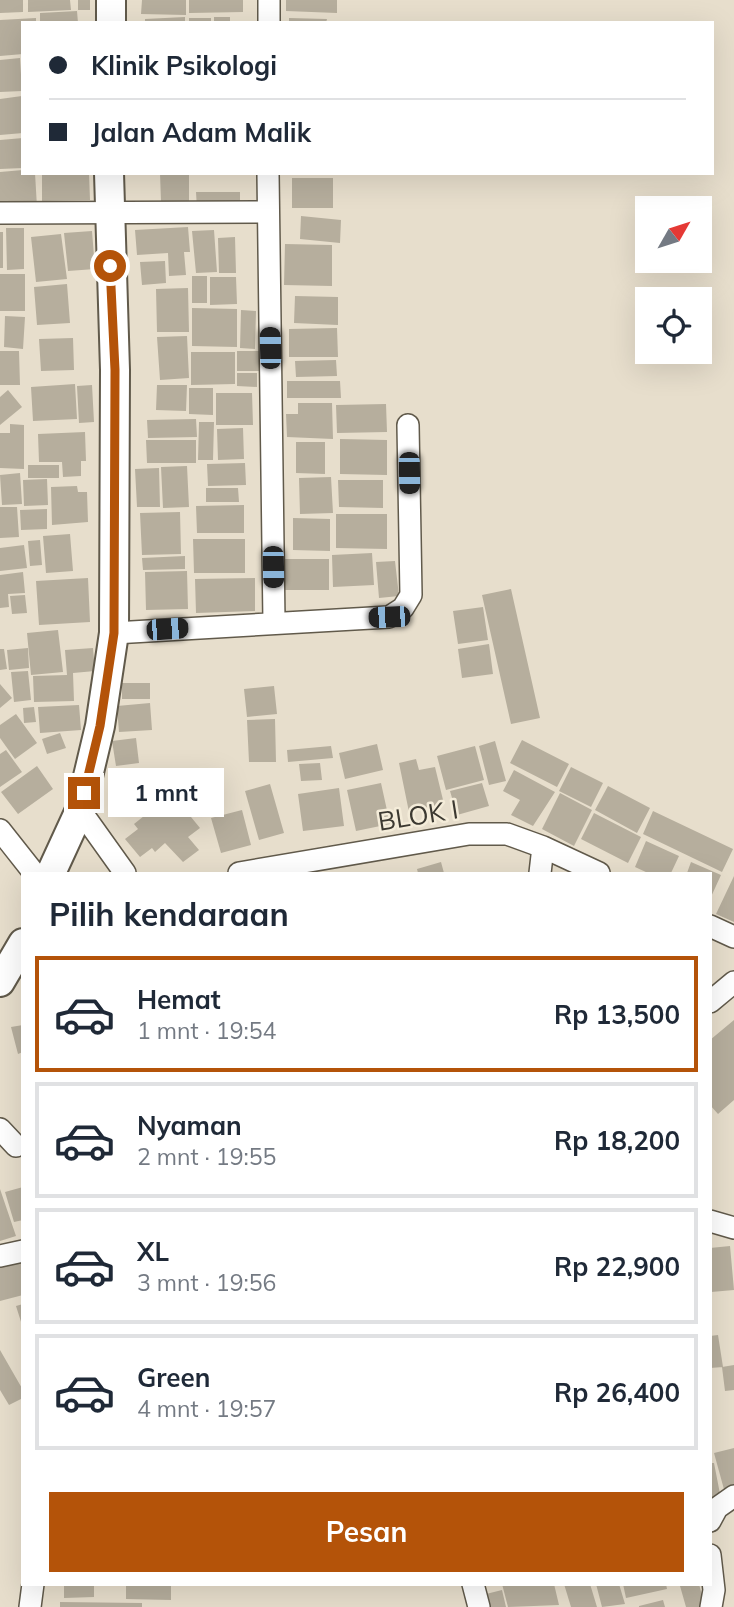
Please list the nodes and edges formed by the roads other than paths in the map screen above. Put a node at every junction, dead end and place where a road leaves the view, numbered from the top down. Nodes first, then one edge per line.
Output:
1 (111, 0) edge
2 (270, 0) edge
3 (111, 21) edge
4 (269, 21) edge
5 (109, 175) edge
6 (268, 175) edge
7 (267, 212) junction
8 (0, 213) edge
9 (108, 215) junction
10 (408, 425) dead end
11 (274, 622) junction
12 (114, 633) junction
13 (79, 810) junction
14 (0, 830) edge
15 (543, 847) junction
16 (33, 872) edge
17 (51, 872) edge
18 (124, 872) edge
19 (245, 872) edge
20 (540, 872) edge
21 (597, 872) edge
22 (712, 927) edge
23 (734, 937) edge
24 (21, 946) edge
25 (0, 982) edge
26 (734, 982) edge
27 (712, 1000) edge
28 (0, 1129) edge
29 (13, 1146) edge
30 (712, 1222) edge
31 (734, 1228) edge
32 (21, 1251) edge
33 (0, 1256) edge
34 (734, 1496) edge
35 (712, 1517) edge
36 (712, 1572) edge
37 (33, 1586) edge
38 (474, 1586) edge
39 (30, 1607) edge
40 (479, 1607) edge
41 (711, 1607) edge

1 - 3 street
2 - 4 street
5 - 9 street
6 - 7 street
7 - 9 street
7 - 11 street
8 - 9 street
9 - 12 street
10 - 11 street
11 - 12 street
12 - 13 street
13 - 17 street
13 - 18 street
14 - 16 street
15 - 19 street, BLOK I
15 - 20 street
15 - 21 street, BLOK I
22 - 23 street
24 - 25 street
26 - 27 street
28 - 29 street
30 - 31 street
32 - 33 street
34 - 35 street
36 - 41 street
37 - 39 street
38 - 40 street

